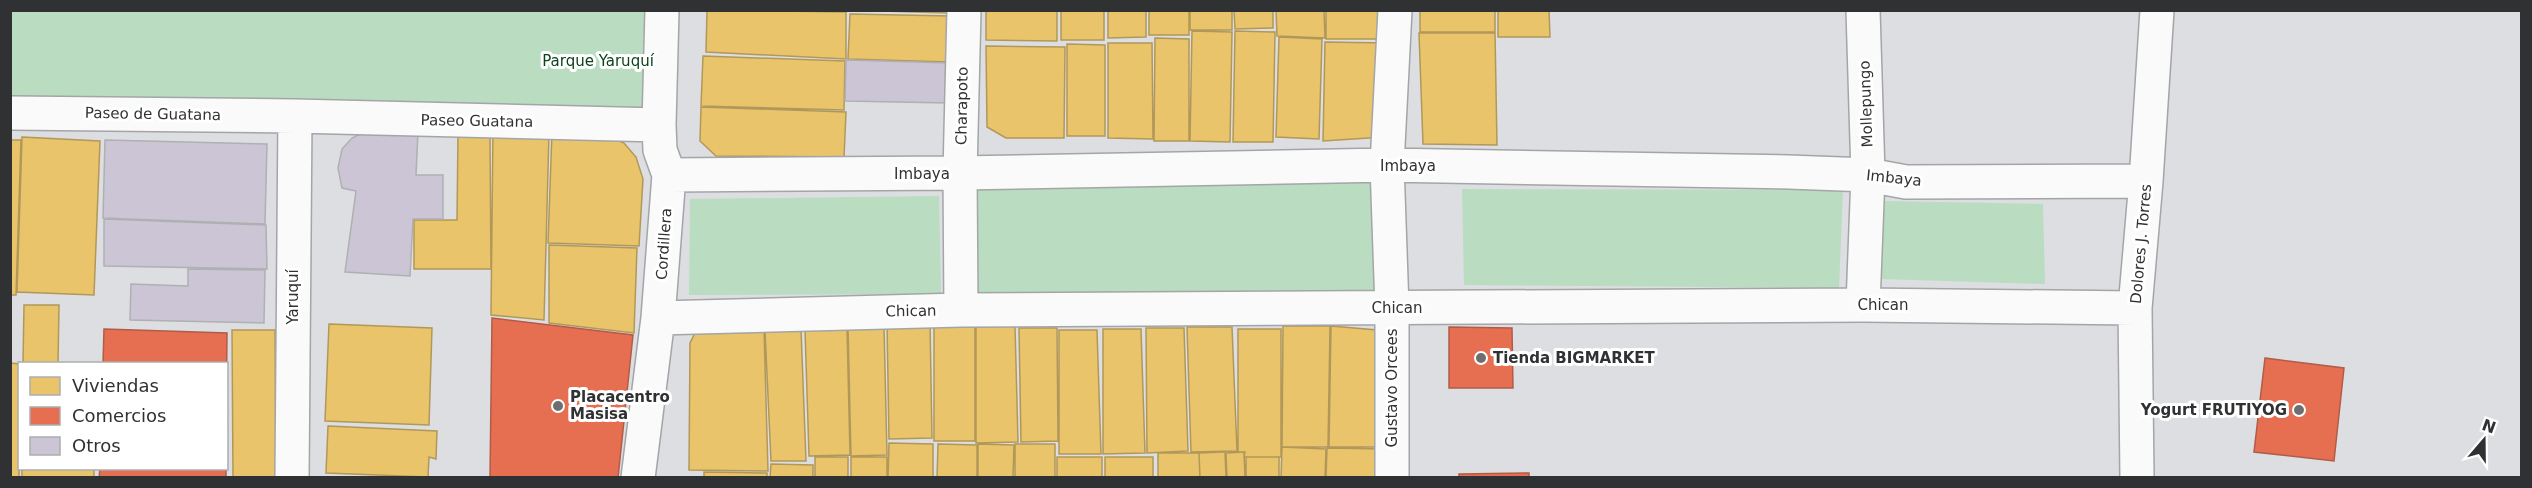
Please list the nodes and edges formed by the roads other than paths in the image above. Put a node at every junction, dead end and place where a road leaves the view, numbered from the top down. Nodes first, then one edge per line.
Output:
1 (662, 10) edge
2 (964, 10) edge
3 (1395, 10) edge
4 (1863, 10) edge
5 (2157, 10) edge
6 (10, 113) edge
7 (295, 116) junction
8 (659, 125) junction
9 (1387, 165) junction
10 (960, 173) junction
11 (669, 175) junction
12 (1868, 175) junction
13 (2146, 181) junction
14 (1863, 305) junction
15 (1392, 308) junction
16 (2135, 308) junction
17 (961, 310) junction
18 (658, 318) junction
19 (292, 477) edge
20 (638, 477) edge
21 (1392, 477) edge
22 (2137, 477) edge

1 - 8 street, Cordillera
2 - 10 street, Charapoto
3 - 9 street, Gustavo Orcees
4 - 12 street, Mollepungo
5 - 13 street, Dolores J. Torres
6 - 7 street, Paseo de Guatana
7 - 8 street, Paseo Guatana
7 - 19 street, Yaruquí
8 - 11 street, Cordillera
9 - 10 street, Imbaya
9 - 12 street, Imbaya
9 - 15 street, Gustavo Orcees
10 - 11 street, Imbaya
10 - 17 street, Charapoto
11 - 18 street, Cordillera
12 - 13 street, Imbaya
12 - 14 street, Mollepungo
13 - 16 street, Dolores J. Torres
14 - 15 street, Chican
14 - 16 street, Chican
15 - 17 street, Chican
15 - 21 street, Gustavo Orcees
16 - 22 street, Dolores J. Torres
17 - 18 street, Chican
18 - 20 street, Cordillera

